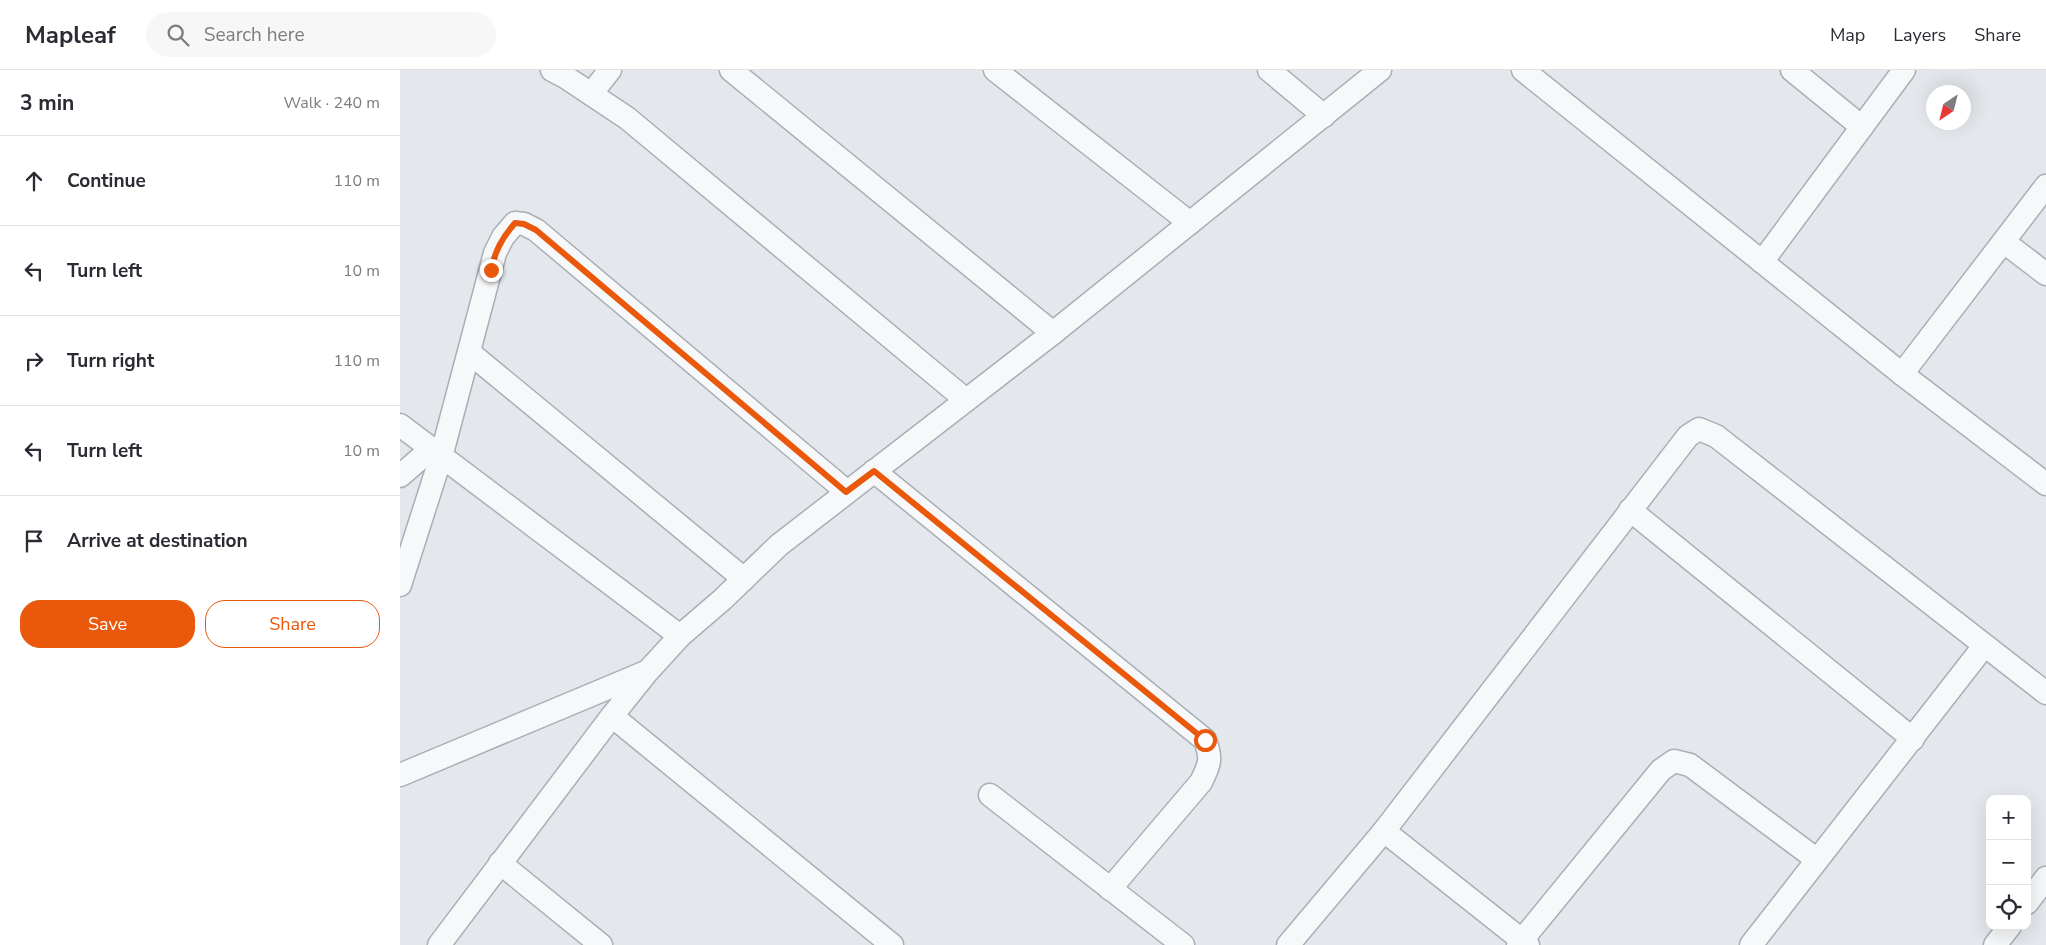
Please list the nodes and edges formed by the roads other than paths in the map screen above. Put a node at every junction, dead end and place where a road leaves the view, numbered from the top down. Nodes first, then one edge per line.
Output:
1 (552, 70) edge
2 (610, 70) edge
3 (731, 70) edge
4 (995, 70) edge
5 (1269, 70) edge
6 (1380, 70) edge
7 (1523, 70) edge
8 (1792, 70) edge
9 (1904, 70) edge
10 (591, 94) junction
11 (1324, 116) junction
12 (1862, 127) junction
13 (2046, 186) edge
14 (1190, 223) junction
15 (2004, 242) junction
16 (1762, 262) junction
17 (2046, 274) edge
18 (1054, 333) junction
19 (470, 353) junction
20 (1902, 374) junction
21 (966, 400) junction
22 (400, 425) edge
23 (436, 453) junction
24 (874, 471) junction
25 (400, 476) edge
26 (2046, 484) edge
27 (846, 492) junction
28 (1630, 510) junction
29 (744, 579) junction
30 (400, 585) edge
31 (680, 636) junction
32 (1984, 646) junction
33 (648, 672) junction
34 (2046, 693) edge
35 (612, 716) junction
36 (1913, 739) junction
37 (400, 776) edge
38 (990, 795) dead end
39 (1384, 831) junction
40 (1816, 859) junction
41 (500, 864) junction
42 (2046, 878) edge
43 (1110, 889) junction
44 (2031, 898) edge
45 (2007, 930) edge
46 (1523, 943) edge
47 (439, 945) edge
48 (601, 945) edge
49 (892, 945) edge
50 (1183, 945) edge
51 (1288, 945) edge
52 (1751, 945) edge
53 (1996, 945) edge

1 - 10 street
2 - 10 street
3 - 18 street
4 - 14 street
5 - 11 street
6 - 11 street
7 - 16 street
8 - 12 street
9 - 12 street
10 - 21 street
11 - 14 street
12 - 16 street
13 - 15 street
14 - 18 street
15 - 17 street
15 - 20 street
16 - 20 street
18 - 21 street
19 - 23 street
19 - 27 street
19 - 29 street
20 - 26 street
21 - 24 street
22 - 23 street
23 - 25 street
23 - 30 street
23 - 31 street
24 - 27 street
24 - 43 street
27 - 29 street
28 - 32 street
28 - 36 street
28 - 39 street
29 - 31 street
31 - 33 street
32 - 34 street
32 - 36 street
33 - 35 street
33 - 37 street
35 - 41 street
35 - 49 street
36 - 40 street
38 - 43 street
39 - 46 street
39 - 51 street
40 - 46 street
40 - 52 street
41 - 47 street
41 - 48 street
42 - 44 street
43 - 50 street
45 - 53 street

